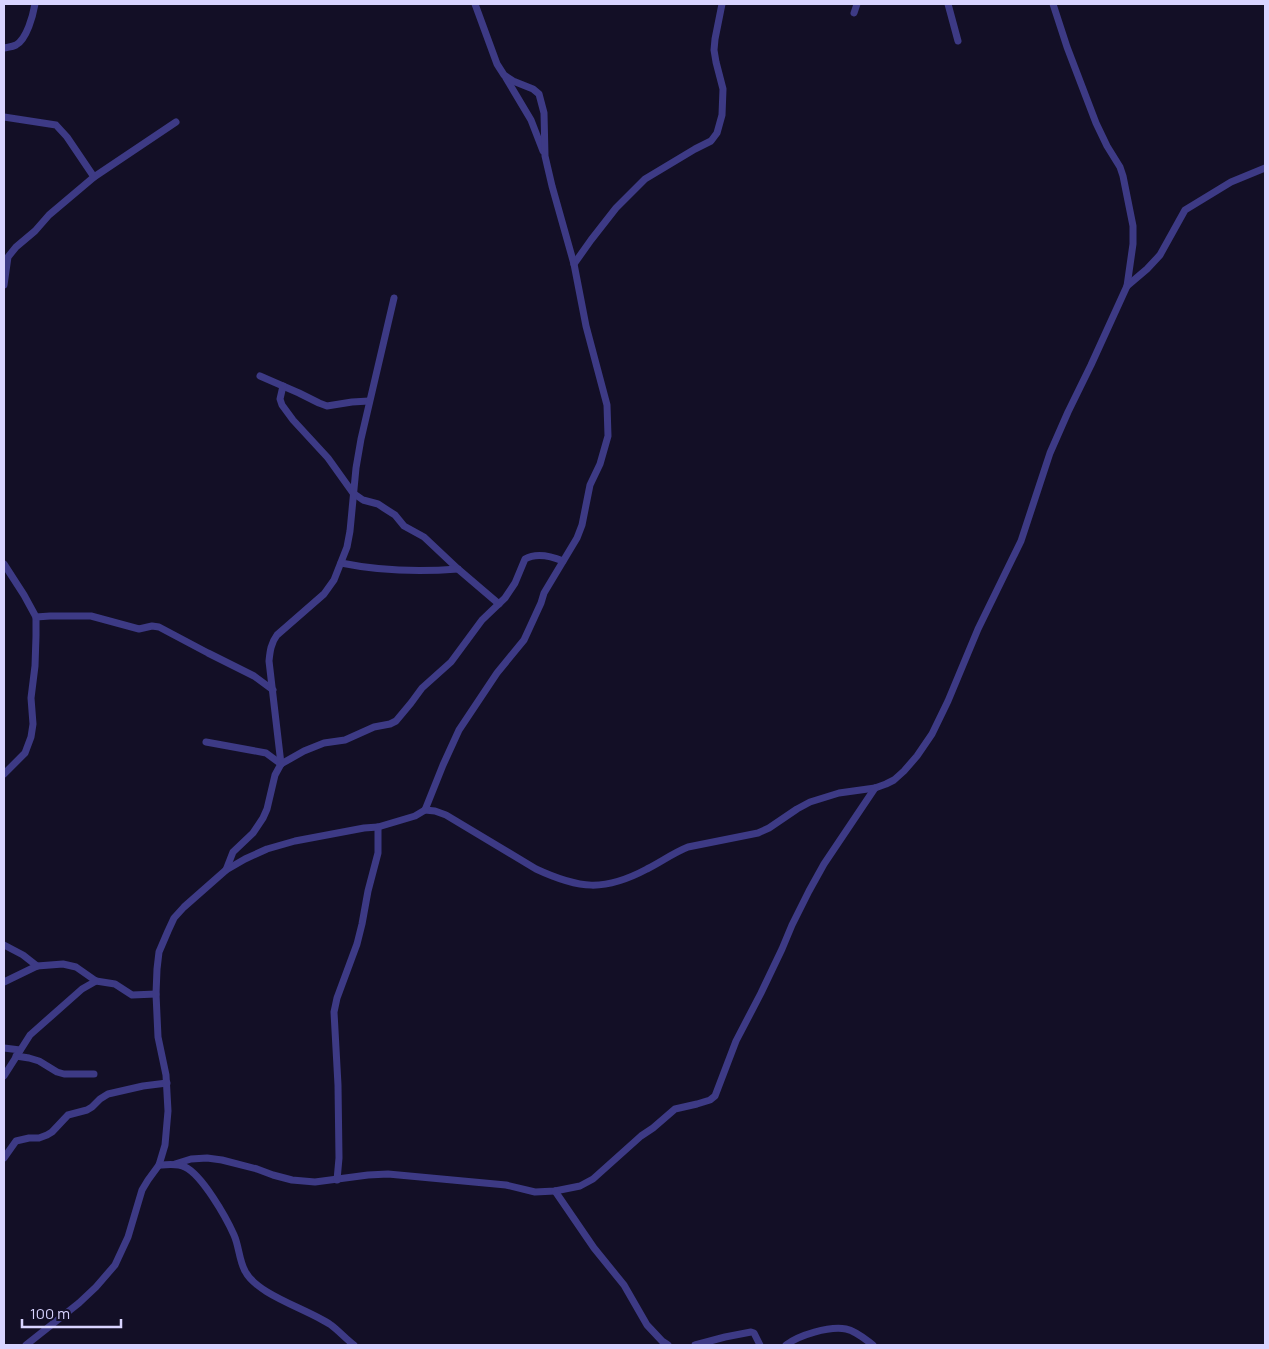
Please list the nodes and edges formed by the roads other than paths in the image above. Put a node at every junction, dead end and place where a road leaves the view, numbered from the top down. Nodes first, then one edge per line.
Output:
1 (35, 4) edge
2 (475, 4) edge
3 (722, 4) edge
4 (857, 4) edge
5 (948, 4) edge
6 (1053, 4) edge
7 (854, 14) dead end
8 (958, 41) dead end
9 (4, 48) edge
10 (504, 76) junction
11 (4, 117) edge
12 (176, 122) dead end
13 (546, 156) junction
14 (1265, 168) edge
15 (94, 177) junction
16 (574, 264) junction
17 (4, 285) edge
18 (1127, 286) junction
19 (394, 298) dead end
20 (260, 376) dead end
21 (283, 386) junction
22 (369, 401) junction
23 (353, 493) junction
24 (563, 561) junction
25 (341, 563) junction
26 (4, 564) edge
27 (458, 569) junction
28 (499, 604) junction
29 (36, 617) junction
30 (273, 690) junction
31 (206, 742) dead end
32 (281, 764) junction
33 (4, 774) edge
34 (875, 788) junction
35 (425, 810) junction
36 (378, 827) junction
37 (226, 870) junction
38 (4, 945) edge
39 (36, 966) junction
40 (96, 980) junction
41 (4, 982) edge
42 (156, 994) junction
43 (4, 1048) edge
44 (18, 1053) junction
45 (94, 1074) dead end
46 (4, 1076) edge
47 (167, 1083) junction
48 (4, 1158) edge
49 (175, 1164) junction
50 (159, 1166) junction
51 (337, 1180) junction
52 (555, 1191) junction
53 (26, 1345) edge
54 (354, 1345) edge
55 (668, 1345) edge
56 (696, 1345) edge
57 (760, 1345) edge
58 (786, 1345) edge
59 (873, 1345) edge

1 - 9 street
2 - 10 street
3 - 16 street
4 - 7 street
5 - 8 street
6 - 18 street
10 - 13 street
10 - 13 street
11 - 15 street
12 - 15 street
13 - 16 street
14 - 18 street
15 - 17 street
16 - 24 street
18 - 34 street
19 - 22 street
20 - 21 street
21 - 22 street
21 - 23 street
22 - 23 street
23 - 25 street
23 - 27 street
24 - 28 street
24 - 35 street
25 - 27 street
25 - 30 street
26 - 29 street
27 - 28 street
28 - 32 street
29 - 30 street
29 - 33 street
30 - 32 street
31 - 32 street
32 - 37 street
34 - 35 street
34 - 52 street
35 - 36 street
36 - 37 street
36 - 51 street
37 - 42 street
38 - 39 street
39 - 40 street
39 - 41 street
40 - 42 street
40 - 44 street
42 - 47 street
43 - 44 street
44 - 45 street
44 - 46 street
47 - 48 street
47 - 50 street
49 - 50 street
49 - 51 street
49 - 54 street
50 - 53 street
51 - 52 street
52 - 55 street
56 - 57 street
58 - 59 street

